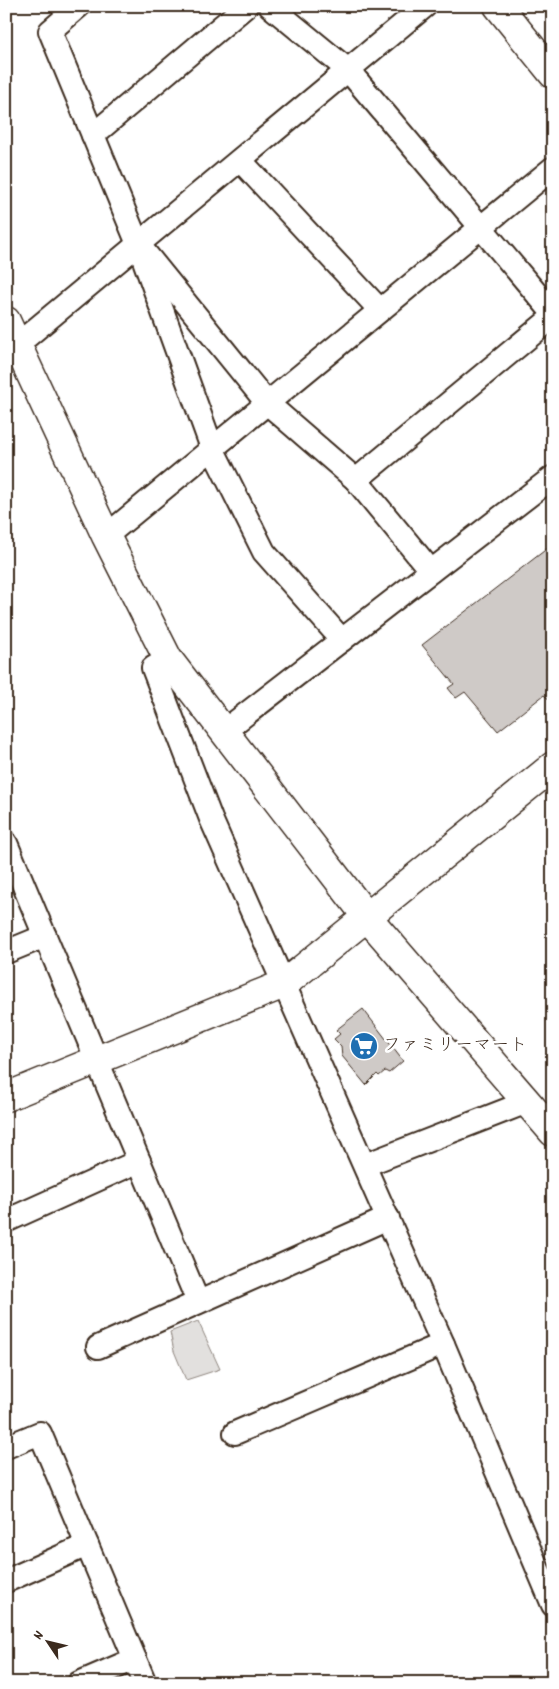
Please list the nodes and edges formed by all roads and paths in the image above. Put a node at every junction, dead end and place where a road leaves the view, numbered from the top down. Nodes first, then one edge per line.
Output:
1 (79, 6) edge
2 (246, 6) edge
3 (270, 6) edge
4 (424, 6) edge
5 (498, 6) edge
6 (348, 70) junction
7 (553, 74) edge
8 (93, 135) junction
9 (240, 160) junction
10 (553, 168) edge
11 (481, 228) junction
12 (138, 244) junction
13 (380, 310) junction
14 (553, 313) edge
15 (553, 317) edge
16 (12, 332) edge
17 (267, 403) junction
18 (212, 448) junction
19 (553, 477) edge
20 (356, 480) junction
21 (106, 536) junction
22 (431, 571) junction
23 (342, 640) junction
24 (168, 659) junction
25 (224, 731) junction
26 (552, 769) edge
27 (6, 843) edge
28 (367, 917) junction
29 (45, 936) junction
30 (6, 952) edge
31 (284, 984) junction
32 (97, 1060) junction
33 (6, 1097) edge
34 (527, 1102) junction
35 (553, 1132) edge
36 (139, 1161) junction
37 (364, 1166) junction
38 (388, 1218) junction
39 (6, 1221) edge
40 (198, 1302) junction
41 (443, 1344) junction
42 (98, 1347) dead end
43 (235, 1433) dead end
44 (6, 1447) edge
45 (87, 1545) junction
46 (6, 1581) edge
47 (553, 1605) edge
48 (135, 1659) junction
49 (79, 1683) edge
50 (145, 1683) edge

1 - 8 street
2 - 8 street
3 - 6 street
4 - 6 street
5 - 7 street
6 - 9 street
6 - 11 street
8 - 12 street
9 - 12 street
9 - 13 street
10 - 11 street
11 - 13 street
11 - 14 street
12 - 16 street
12 - 17 street
12 - 18 street
13 - 17 street
15 - 20 street
16 - 21 street
17 - 18 street
17 - 20 street
18 - 21 street
18 - 23 street
19 - 22 street
20 - 22 street
21 - 24 street
22 - 23 street
23 - 25 street
24 - 25 street
24 - 31 street
25 - 28 street
26 - 28 street
27 - 29 street
28 - 31 street
28 - 34 street
29 - 30 street
29 - 32 street
31 - 32 street
31 - 37 street
32 - 33 street
32 - 36 street
34 - 35 street
34 - 37 street
36 - 39 street
36 - 40 street
37 - 38 street
38 - 40 street
38 - 41 street
40 - 42 street
41 - 43 street
41 - 47 street
44 - 45 street
45 - 46 street
45 - 48 street
48 - 49 street
48 - 50 street

